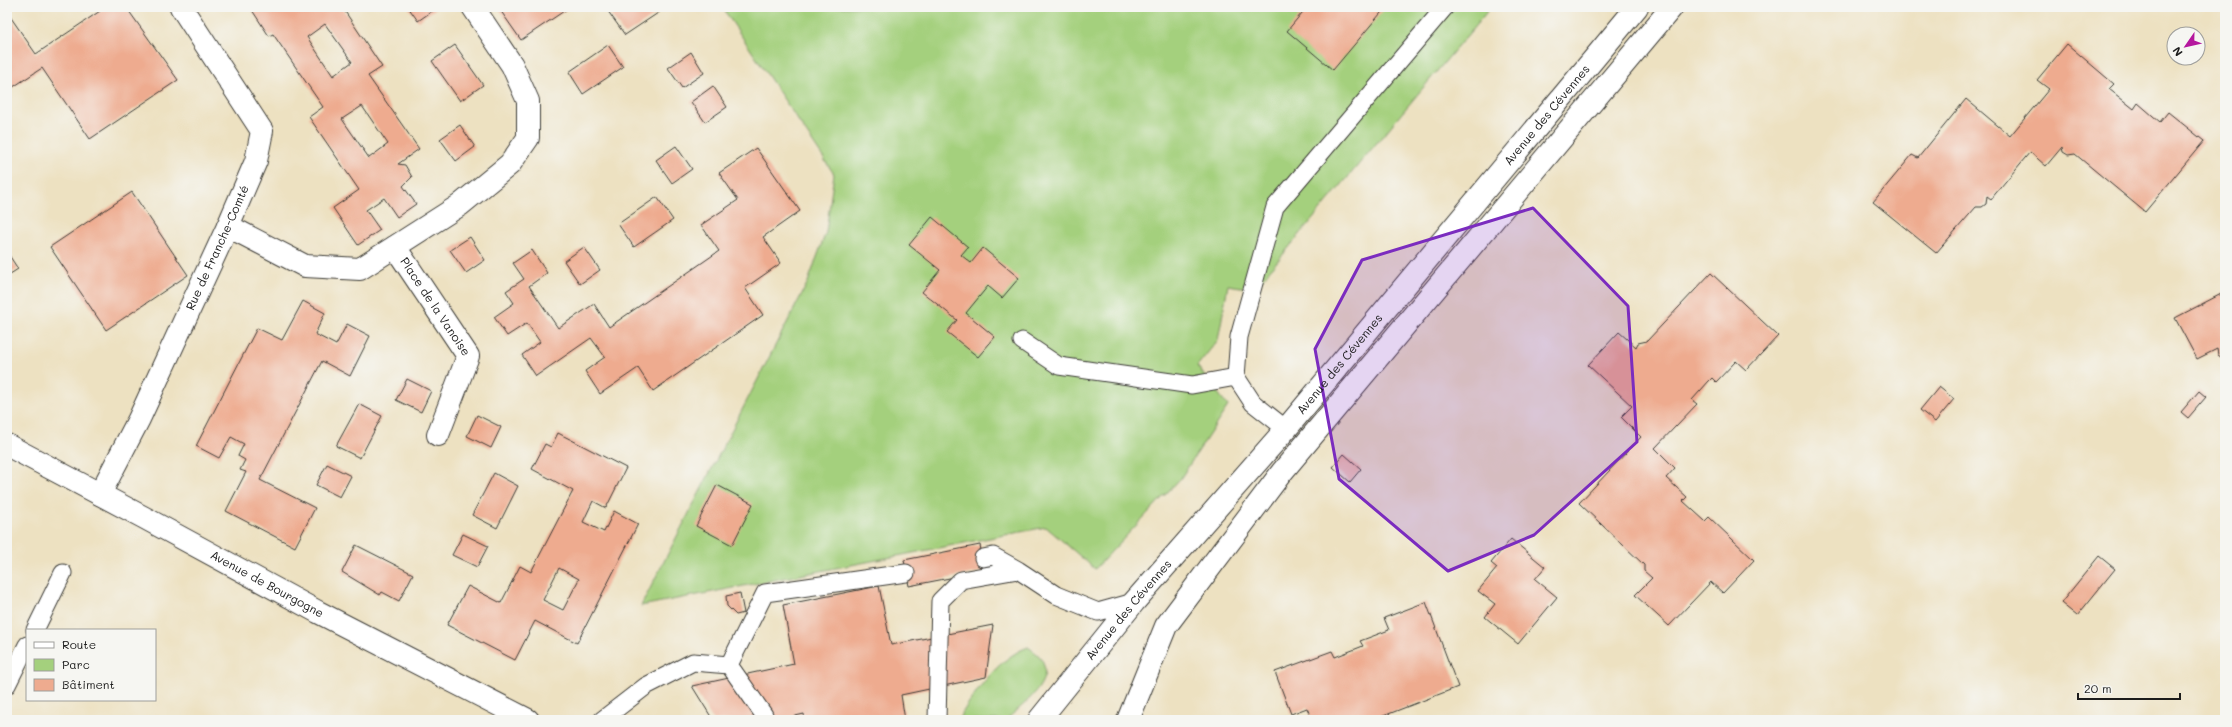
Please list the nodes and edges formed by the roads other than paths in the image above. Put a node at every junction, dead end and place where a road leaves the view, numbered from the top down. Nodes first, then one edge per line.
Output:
1 (181, 7) edge
2 (473, 7) edge
3 (1445, 7) edge
4 (1637, 7) edge
5 (1672, 7) edge
6 (228, 226) junction
7 (395, 247) junction
8 (1022, 341) dead end
9 (1236, 377) junction
10 (1286, 429) junction
11 (438, 435) dead end
12 (7, 445) edge
13 (100, 494) junction
14 (983, 558) dead end
15 (1018, 570) junction
16 (64, 572) dead end
17 (906, 573) dead end
18 (1134, 602) junction
19 (36, 629) edge
20 (26, 647) edge
21 (729, 665) junction
22 (7, 685) edge
23 (528, 720) edge
24 (602, 720) edge
25 (766, 720) edge
26 (937, 720) edge
27 (1040, 720) edge
28 (1128, 720) edge

1 - 6 street, Rue de Franche-Comté
2 - 7 street
3 - 9 lane
4 - 10 street, Avenue des Cévennes
5 - 28 street, Avenue des Cévennes
6 - 7 street
6 - 13 street, Rue de Franche-Comté
7 - 11 street, Place de la Vanoise
8 - 9 lane
9 - 10 lane
10 - 18 street, Avenue des Cévennes
12 - 13 street, Avenue de Bourgogne
13 - 23 street, Avenue de Bourgogne
14 - 15 lane
15 - 18 lane
15 - 26 lane
16 - 19 lane
17 - 21 lane
18 - 27 street, Avenue des Cévennes
20 - 22 lane
21 - 24 lane
21 - 25 lane

